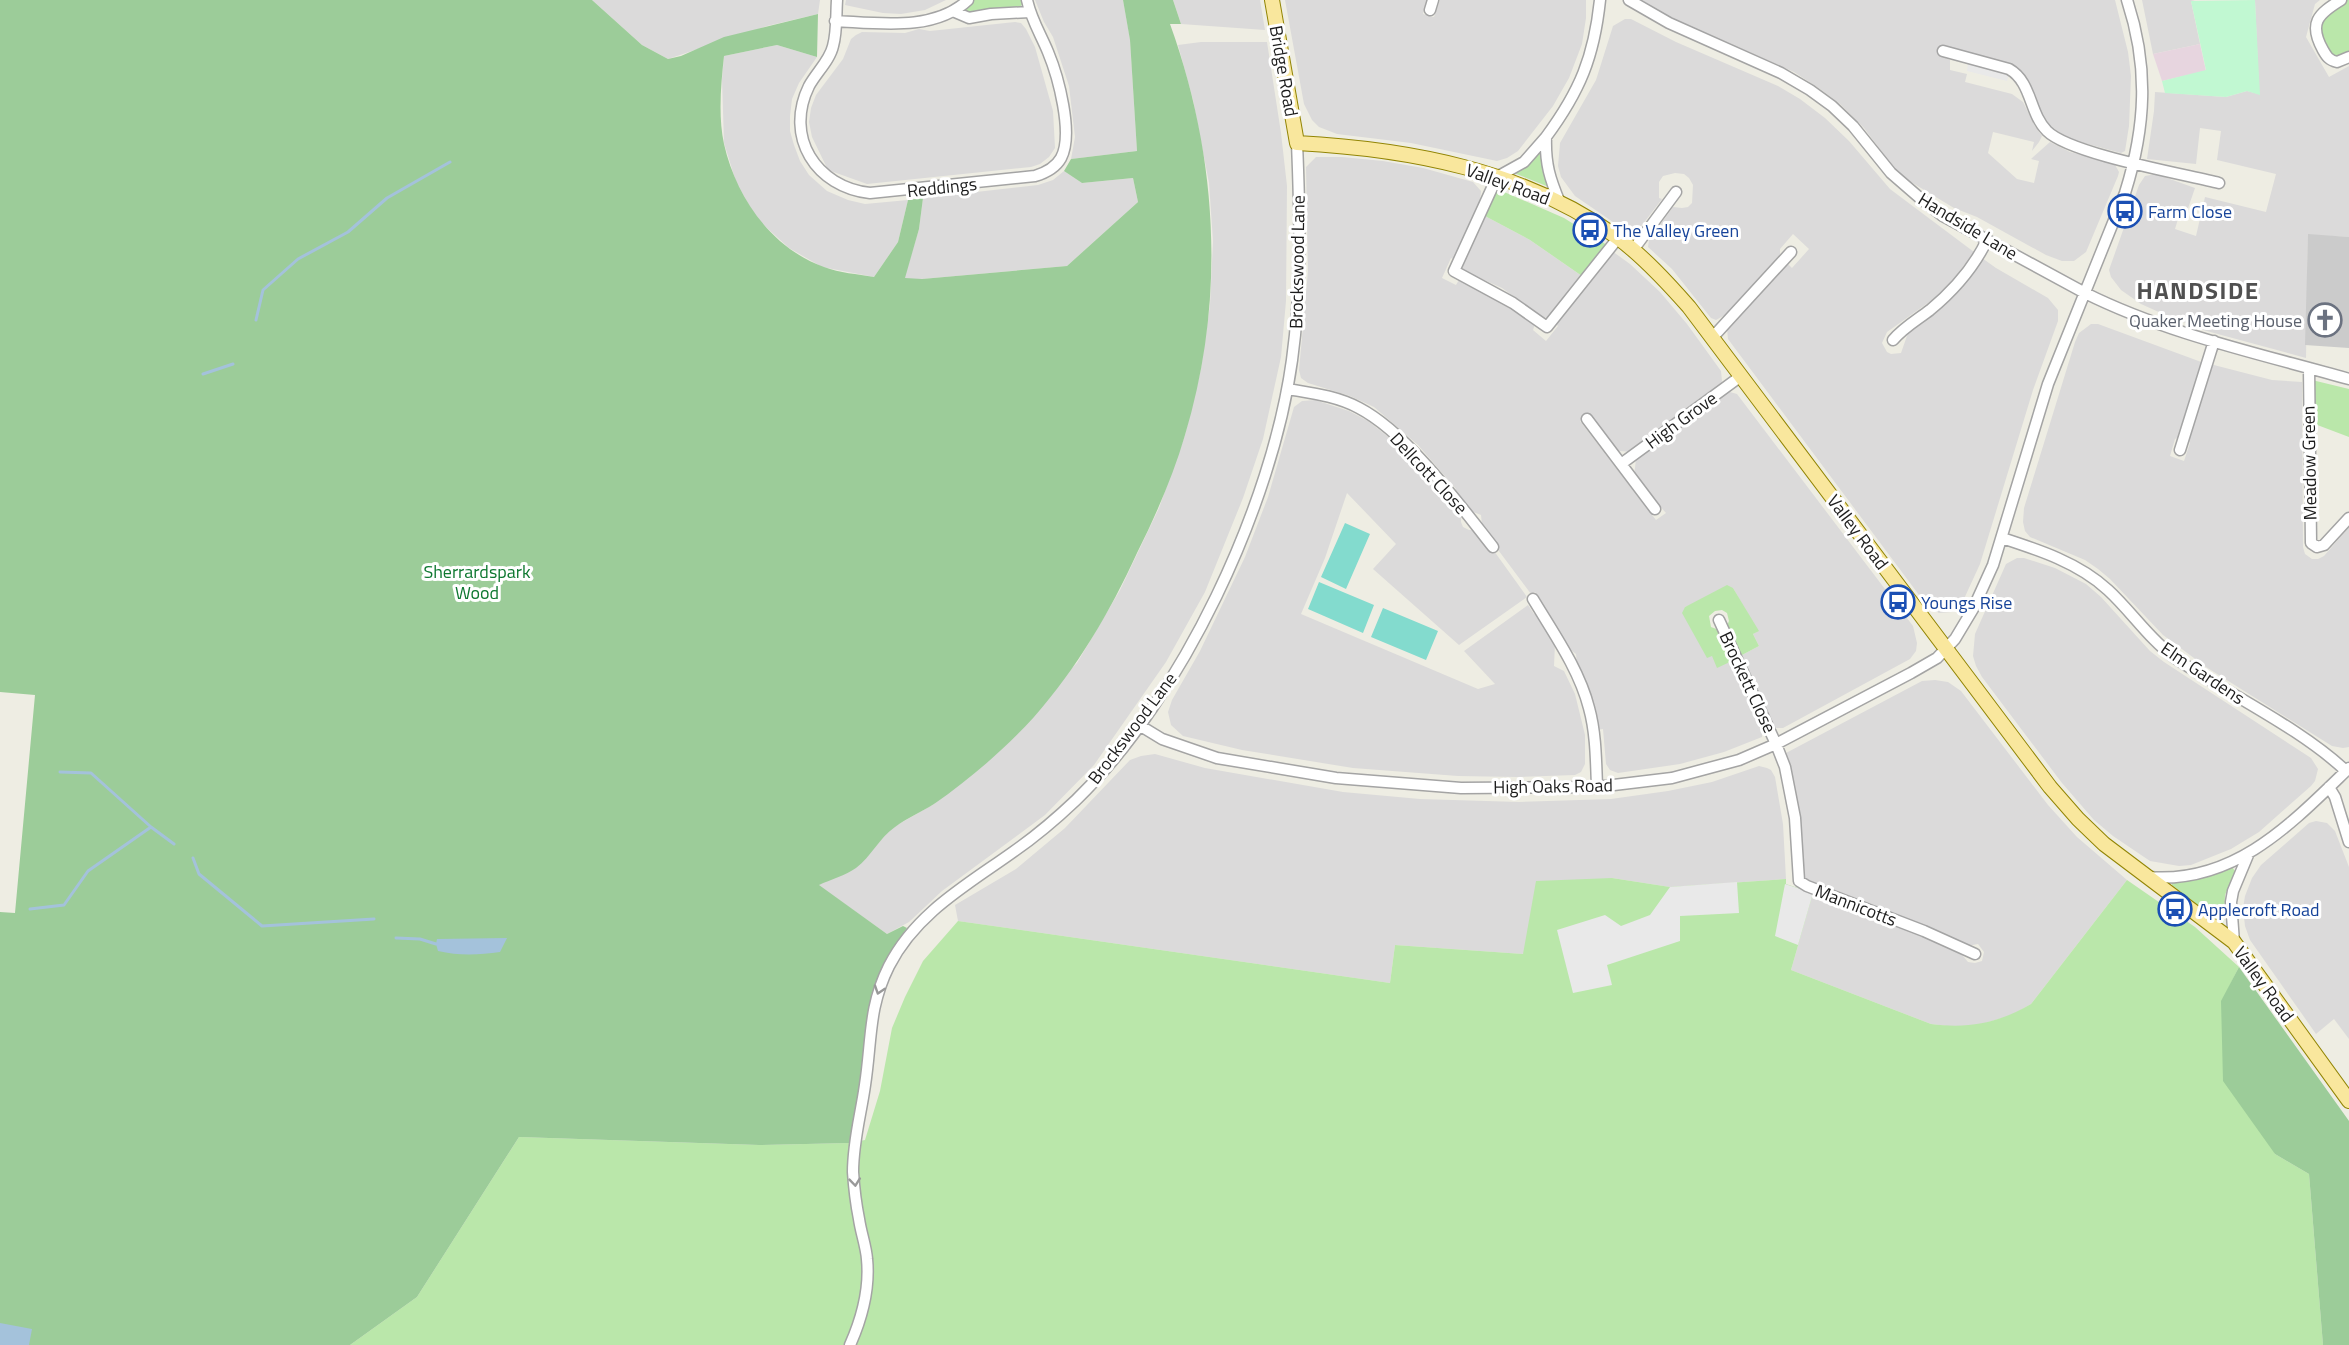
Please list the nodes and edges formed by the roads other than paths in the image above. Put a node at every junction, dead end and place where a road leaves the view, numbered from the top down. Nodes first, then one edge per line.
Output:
1 (837, 0) edge
2 (968, 0) edge
3 (1027, 0) edge
4 (1272, 0) edge
5 (1600, 0) edge
6 (1629, 0) edge
7 (2127, 0) edge
8 (2341, 0) edge
9 (955, 12) junction
10 (1030, 12) junction
11 (835, 21) junction
12 (1943, 51) dead end
13 (2349, 57) edge
14 (1546, 137) junction
15 (1297, 143) junction
16 (2134, 162) junction
17 (1497, 177) junction
18 (2219, 183) dead end
19 (1676, 192) dead end
20 (1560, 203) junction
21 (1618, 238) junction
22 (1987, 240) junction
23 (1633, 250) junction
24 (1791, 252) dead end
25 (2085, 293) junction
26 (1712, 338) junction
27 (1893, 340) dead end
28 (2214, 341) junction
29 (2309, 368) junction
30 (1741, 376) junction
31 (2349, 379) edge
32 (1288, 389) junction
33 (1587, 419) dead end
34 (2180, 450) dead end
35 (1621, 464) junction
36 (1655, 509) dead end
37 (2349, 518) edge
38 (2002, 538) junction
39 (1493, 547) dead end
40 (1533, 599) dead end
41 (1719, 620) dead end
42 (1946, 650) junction
43 (1139, 725) junction
44 (1776, 744) junction
45 (2348, 769) edge
46 (1597, 787) junction
47 (2329, 787) junction
48 (2349, 842) edge
49 (2248, 855) junction
50 (2149, 878) junction
51 (2235, 942) junction
52 (1975, 954) dead end
53 (2349, 1101) edge
54 (850, 1345) edge

1 - 11 street, Reddings
2 - 9 street
3 - 10 street, Reddings
4 - 15 main road, Bridge Road
5 - 14 street
6 - 22 street, Handside Lane
7 - 16 street
8 - 13 street
9 - 10 street
9 - 11 street
10 - 11 street, Reddings
12 - 16 street
14 - 17 street
14 - 20 street
15 - 17 main road, Valley Road
15 - 32 street, Brockswood Lane
16 - 18 street
16 - 25 street
17 - 20 main road, Valley Road
17 - 21 street
19 - 23 street
20 - 21 main road, Valley Road
21 - 23 main road, Valley Road
22 - 25 street, Handside Lane
22 - 27 street
23 - 26 main road, Valley Road
24 - 26 street
25 - 28 street, Handside Lane
25 - 38 street
26 - 30 main road, Valley Road
28 - 29 street, Handside Lane
28 - 34 street
29 - 31 street, Handside Lane
29 - 37 street, Meadow Green
30 - 35 street, High Grove
30 - 42 main road, Valley Road
32 - 39 street, Dellcott Close
32 - 43 street, Brockswood Lane
33 - 35 street
35 - 36 street
38 - 42 street
38 - 45 street, Elm Gardens
40 - 46 street
41 - 44 street, Brockett Close
42 - 44 street, High Oaks Road
42 - 50 main road, Valley Road
43 - 46 street, High Oaks Road
43 -> 54 street, Brockswood Lane
44 - 46 street, High Oaks Road
44 - 52 street, Mannicotts
45 - 47 street
47 - 48 street
47 - 49 street
49 - 50 street
49 - 51 street
50 - 51 main road, Valley Road
51 - 53 main road, Valley Road

